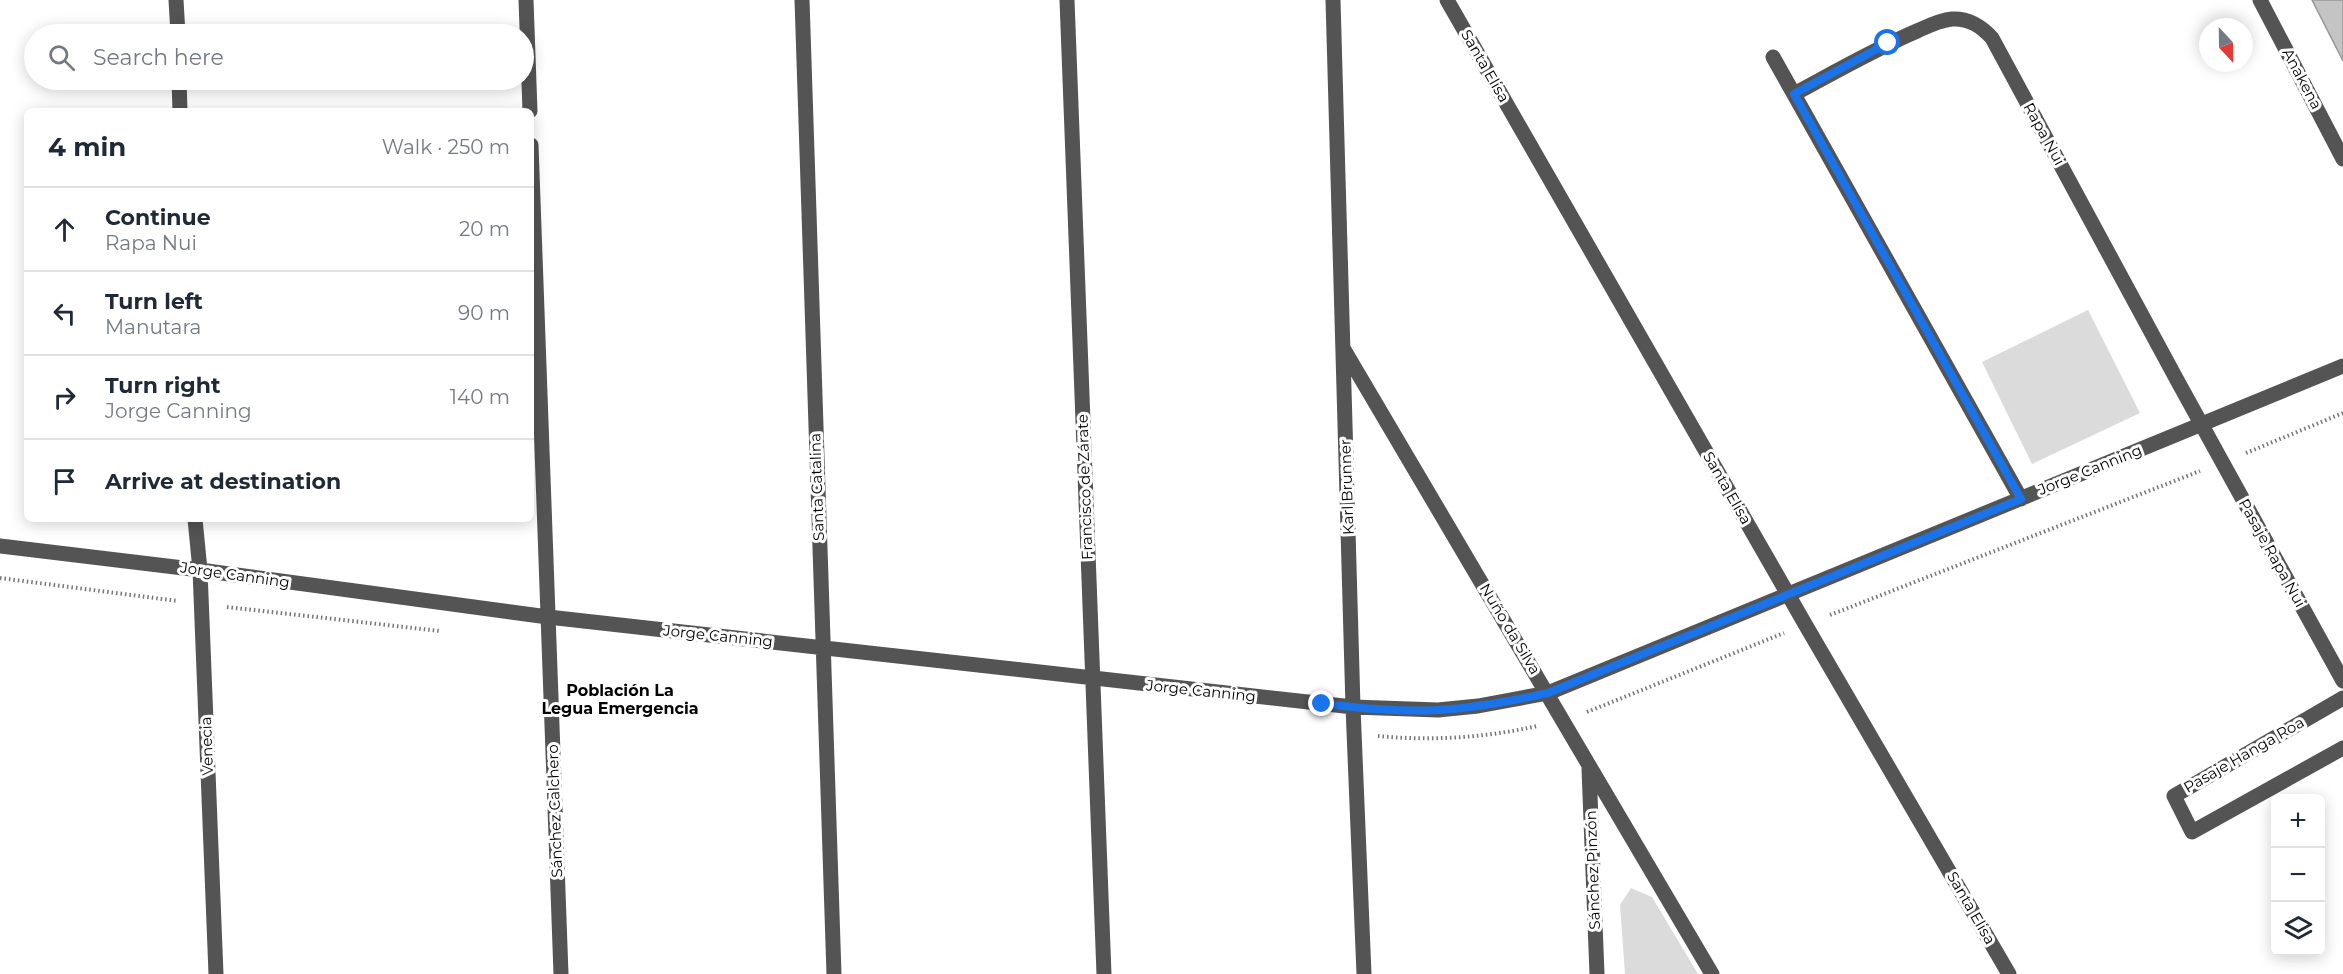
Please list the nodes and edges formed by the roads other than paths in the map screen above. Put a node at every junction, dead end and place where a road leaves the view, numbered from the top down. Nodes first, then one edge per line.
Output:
1 (176, 0) edge
2 (526, 0) edge
3 (802, 0) edge
4 (1067, 0) edge
5 (1333, 0) edge
6 (1447, 0) edge
7 (2260, 0) edge
8 (177, 24) edge
9 (527, 24) edge
10 (1773, 57) dead end
11 (179, 90) edge
12 (529, 90) edge
13 (1794, 94) junction
14 (180, 108) edge
15 (530, 108) edge
16 (2343, 159) edge
17 (534, 227) edge
18 (1343, 347) junction
19 (2343, 366) edge
20 (2201, 424) junction
21 (2021, 499) junction
22 (195, 522) edge
23 (0, 546) edge
24 (200, 570) junction
25 (1788, 594) junction
26 (548, 617) junction
27 (823, 648) junction
28 (1092, 679) junction
29 (2343, 681) edge
30 (1548, 693) junction
31 (2343, 698) edge
32 (1353, 707) junction
33 (2343, 748) edge
34 (1589, 766) junction
35 (216, 974) edge
36 (561, 974) edge
37 (834, 974) edge
38 (1104, 974) edge
39 (1364, 974) edge
40 (1597, 974) edge
41 (1712, 974) edge
42 (2009, 974) edge

1 - 8 street
2 - 9 street
3 - 27 street, Santa Catalina
4 - 28 street, Francisco de Zárate
5 - 18 street, Karl Brunner
6 - 25 street, Santa Elisa
7 - 16 street, Anakena
10 - 13 street
11 - 14 street
12 - 15 street
13 - 20 street, Rapa Nui
13 - 21 street
17 - 26 street, Sánchez Calchero
18 - 30 street, Nuño da Silva
18 - 32 street, Karl Brunner
19 - 20 street, Jorge Canning
20 - 21 street, Jorge Canning
20 - 29 street, Pasaje Rapa Nui
21 - 25 street, Jorge Canning
22 - 24 street, Venecia
23 - 24 street, Jorge Canning
24 - 26 street, Jorge Canning
24 - 35 street, Venecia
25 - 30 street, Jorge Canning
25 - 42 street, Santa Elisa
26 - 27 street, Jorge Canning
26 - 36 street, Sánchez Calchero
27 - 28 street, Jorge Canning
27 - 37 street, Santa Catalina
28 - 32 street, Jorge Canning
28 - 38 street, Francisco de Zárate
30 - 32 street, Jorge Canning
30 - 34 street, Nuño da Silva
31 - 33 street, Pasaje Hanga Roa
32 - 39 street, Karl Brunner
34 - 40 street, Sánchez Pinzón
34 - 41 street, Nuño da Silva

